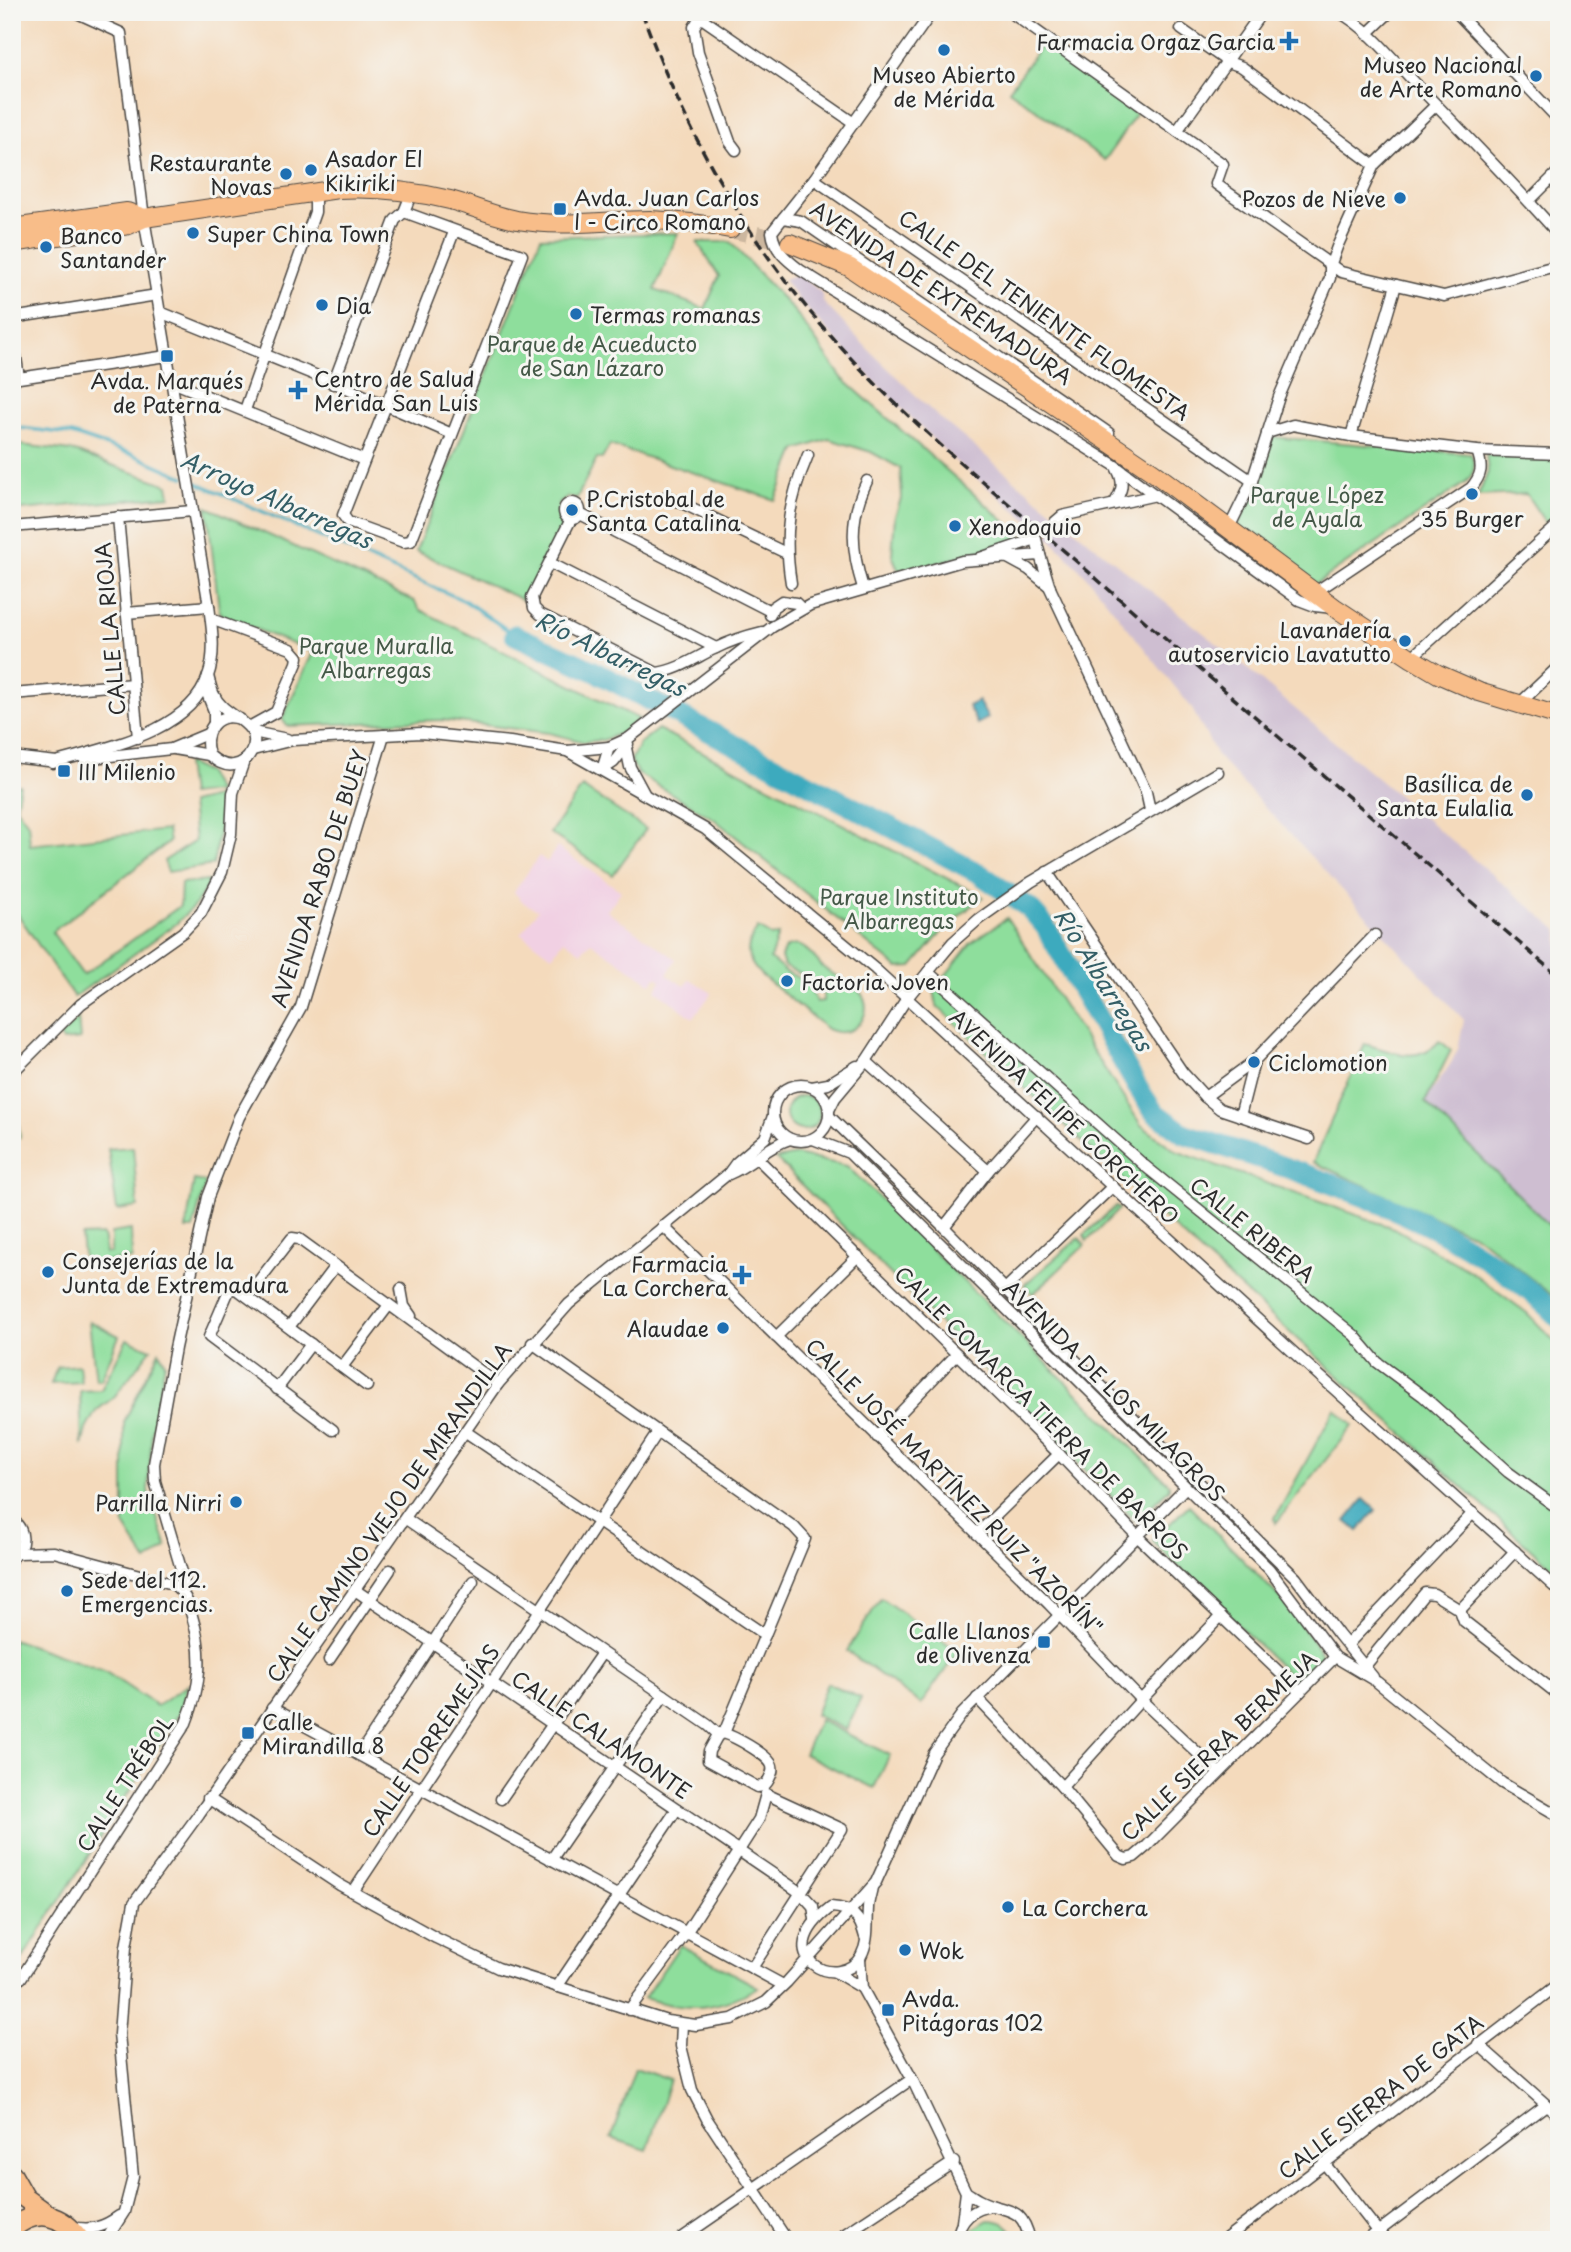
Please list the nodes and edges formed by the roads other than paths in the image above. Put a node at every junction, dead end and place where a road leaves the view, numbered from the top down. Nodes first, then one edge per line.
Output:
1 (75, 12) edge
2 (932, 12) edge
3 (1010, 12) edge
4 (1262, 12) edge
5 (1339, 12) edge
6 (1390, 12) edge
7 (1455, 12) edge
8 (1181, 29) dead end
9 (1367, 34) junction
10 (1228, 61) junction
11 (1436, 105) junction
12 (1559, 120) edge
13 (854, 122) junction
14 (1177, 131) junction
15 (736, 150) dead end
16 (1374, 165) junction
17 (1559, 171) edge
18 (814, 179) junction
19 (315, 192) junction
20 (412, 192) junction
21 (799, 199) junction
22 (1529, 201) junction
23 (404, 212) junction
24 (144, 214) junction
25 (783, 218) junction
26 (801, 222) junction
27 (12, 228) edge
28 (730, 229) tunnel mouth
29 (454, 232) junction
30 (1559, 235) edge
31 (12, 243) edge
32 (790, 243) tunnel mouth
33 (1559, 265) edge
34 (1330, 266) junction
35 (1396, 285) junction
36 (157, 295) junction
37 (160, 312) junction
38 (12, 318) edge
39 (12, 330) edge
40 (167, 356) junction
41 (265, 356) junction
42 (170, 382) junction
43 (333, 384) junction
44 (1034, 392) junction
45 (1278, 403) junction
46 (385, 404) junction
47 (245, 410) junction
48 (1045, 421) junction
49 (1293, 425) junction
50 (1267, 433) junction
51 (452, 434) junction
52 (1352, 436) junction
53 (1477, 451) junction
54 (808, 454) dead end
55 (1559, 454) edge
56 (364, 460) junction
57 (1114, 465) junction
58 (1153, 472) junction
59 (867, 481) dead end
60 (1252, 481) junction
61 (1156, 495) junction
62 (667, 496) dead end
63 (1114, 504) junction
64 (192, 509) junction
65 (118, 517) junction
66 (1055, 522) tunnel mouth
67 (1559, 524) edge
68 (12, 527) edge
69 (1229, 528) junction
70 (786, 553) junction
71 (1040, 555) junction
72 (1003, 556) junction
73 (980, 558) junction
74 (550, 563) junction
75 (791, 583) junction
76 (1050, 587) junction
77 (863, 588) junction
78 (1314, 593) junction
79 (788, 601) junction
80 (209, 606) junction
81 (1334, 607) junction
82 (802, 609) junction
83 (770, 611) junction
84 (127, 613) junction
85 (211, 619) junction
86 (770, 629) junction
87 (716, 648) junction
88 (1411, 658) junction
89 (1559, 667) edge
90 (206, 680) junction
91 (134, 684) junction
92 (12, 694) edge
93 (1519, 704) junction
94 (1559, 716) edge
95 (214, 723) junction
96 (247, 726) junction
97 (207, 734) junction
98 (384, 735) junction
99 (138, 738) junction
100 (293, 740) junction
101 (628, 743) junction
102 (609, 747) junction
103 (171, 749) junction
104 (253, 750) junction
105 (566, 751) junction
106 (209, 755) junction
107 (12, 757) edge
108 (244, 761) junction
109 (53, 762) junction
110 (220, 763) junction
111 (602, 770) junction
112 (1218, 772) dead end
113 (233, 793) junction
114 (646, 796) junction
115 (1150, 810) junction
116 (1047, 872) junction
117 (1375, 935) dead end
118 (928, 972) junction
119 (907, 998) junction
120 (866, 1061) junction
121 (1254, 1061) junction
122 (12, 1073) edge
123 (813, 1087) junction
124 (1205, 1097) junction
125 (830, 1113) junction
126 (773, 1116) junction
127 (1037, 1116) junction
128 (1240, 1116) junction
129 (790, 1139) junction
130 (813, 1139) junction
131 (1309, 1139) dead end
132 (757, 1158) junction
133 (988, 1171) junction
134 (728, 1174) junction
135 (1113, 1186) junction
136 (663, 1226) junction
137 (944, 1227) junction
138 (858, 1256) junction
139 (335, 1266) junction
140 (401, 1289) dead end
141 (1005, 1290) junction
142 (247, 1296) junction
143 (388, 1305) junction
144 (417, 1324) junction
145 (289, 1327) junction
146 (776, 1337) junction
147 (532, 1343) junction
148 (311, 1344) junction
149 (957, 1354) junction
150 (342, 1367) junction
151 (498, 1384) junction
152 (366, 1387) dead end
153 (277, 1388) junction
154 (333, 1430) dead end
155 (466, 1432) junction
156 (658, 1432) junction
157 (877, 1437) junction
158 (1059, 1454) junction
159 (1185, 1488) junction
160 (1559, 1509) edge
161 (1473, 1513) junction
162 (12, 1519) edge
163 (406, 1519) junction
164 (598, 1522) junction
165 (23, 1534) junction
166 (977, 1534) junction
167 (1137, 1536) junction
168 (1515, 1551) junction
169 (54, 1552) junction
170 (15, 1555) edge
171 (390, 1570) dead end
172 (473, 1581) dead end
173 (355, 1590) junction
174 (183, 1591) junction
175 (1559, 1591) edge
176 (370, 1600) junction
177 (540, 1610) junction
178 (1460, 1610) junction
179 (1059, 1615) junction
180 (1221, 1616) junction
181 (765, 1635) junction
182 (432, 1642) junction
183 (1348, 1644) junction
184 (602, 1653) junction
185 (1335, 1657) junction
186 (329, 1660) dead end
187 (1365, 1667) junction
188 (491, 1682) junction
189 (1377, 1682) junction
190 (1300, 1692) junction
191 (664, 1695) junction
192 (1559, 1695) edge
193 (977, 1698) junction
194 (1141, 1700) junction
195 (272, 1708) junction
196 (553, 1725) junction
197 (721, 1734) junction
198 (359, 1755) junction
199 (615, 1766) junction
200 (1219, 1773) junction
201 (1062, 1787) junction
202 (421, 1789) junction
203 (765, 1790) junction
204 (208, 1798) junction
205 (501, 1799) dead end
206 (677, 1809) junction
207 (1559, 1816) edge
208 (738, 1850) junction
209 (551, 1860) junction
210 (872, 1887) junction
211 (353, 1892) junction
212 (801, 1892) junction
213 (619, 1896) junction
214 (813, 1906) junction
215 (831, 1907) junction
216 (850, 1910) junction
217 (815, 1919) junction
218 (686, 1933) junction
219 (865, 1937) junction
220 (808, 1958) junction
221 (860, 1958) junction
222 (752, 1968) junction
223 (835, 1972) junction
224 (12, 1983) edge
225 (1559, 1984) edge
226 (783, 1985) junction
227 (558, 1987) junction
228 (862, 1987) junction
229 (629, 2010) junction
230 (682, 2024) junction
231 (1478, 2045) junction
232 (912, 2079) junction
233 (1546, 2105) junction
234 (1559, 2116) edge
235 (954, 2162) junction
236 (1324, 2163) junction
237 (12, 2175) edge
238 (754, 2189) junction
239 (966, 2192) junction
240 (996, 2206) junction
241 (124, 2212) junction
242 (50, 2216) junction
243 (962, 2222) junction
244 (12, 2229) edge
245 (75, 2233) edge
246 (1382, 2236) edge
247 (106, 2240) edge
248 (679, 2240) edge
249 (787, 2240) edge
250 (836, 2240) edge
251 (957, 2240) edge
252 (1030, 2240) edge
253 (1224, 2240) edge
254 (1367, 2240) edge

1 - 24 street
2 - 13 street
3 - 14 street
4 - 10 street
5 - 9 street
6 - 9 street
7 - 12 street
8 - 10 street
9 - 11 street
10 - 14 street
10 - 16 street
11 - 16 street
11 - 22 street
13 - 15 street
13 - 18 street
14 - 34 street
16 - 34 street
17 - 22 street
18 - 21 street
18 - 60 street, CALLE DEL TENIENTE FLOMESTA
19 - 20 main road
19 - 24 main road
19 - 41 street
20 - 23 street
20 - 28 main road
21 - 25 street
21 - 26 street
22 - 30 street
23 - 29 street
23 - 43 street
24 - 27 main road
24 - 31 main road
24 - 36 street
25 - 26 street, AVENIDA DE EXTREMADURA
25 - 48 street, AVENIDA DE EXTREMADURA
26 - 58 street, AVENIDA DE EXTREMADURA
29 - 46 street
29 - 51 street
32 - 44 main road, AVENIDA DE EXTREMADURA
33 - 35 street
34 - 35 street
34 - 45 street
35 - 52 street
36 - 37 street
36 - 38 street
37 - 40 street
37 - 41 street
39 - 40 street
40 - 42 street
41 - 43 street
41 - 47 street
42 - 47 street
42 - 64 street
43 - 46 street
44 - 48 street, AVENIDA DE EXTREMADURA
44 - 58 main road, AVENIDA DE EXTREMADURA
45 - 49 street
45 - 50 street
46 - 51 street
46 - 56 street
47 - 56 street
48 - 57 street, AVENIDA DE EXTREMADURA
49 - 50 street
49 - 52 street
50 - 60 street
51 - 56 street
52 - 53 street
53 - 55 street
53 - 78 street
54 - 70 street
57 - 61 street, AVENIDA DE EXTREMADURA
57 - 63 street
58 - 69 main road, AVENIDA DE EXTREMADURA
59 - 77 street
60 - 69 street
61 - 63 street
61 - 81 street, AVENIDA DE EXTREMADURA
62 - 70 street
63 - 66 street
64 - 65 street
64 - 80 street
65 - 68 street
65 - 84 street, CALLE LA RIOJA
67 - 88 street
69 - 78 main road, AVENIDA DE EXTREMADURA
70 - 75 street
71 - 72 street
71 - 73 street
71 - 76 street
72 - 73 street
72 - 76 street
73 - 77 street
74 - 83 street
74 - 87 street
74 - 87 street
75 - 79 street
75 - 82 street
76 - 115 street
77 - 82 street
78 - 81 main road, AVENIDA DE EXTREMADURA
79 - 82 street
79 - 83 street
80 - 84 street
80 - 85 street
81 - 88 main road, AVENIDA DE EXTREMADURA
82 - 86 street
83 - 86 street
84 - 91 street, CALLE LA RIOJA
85 - 90 street
85 - 96 street
86 - 87 street
86 - 101 street
88 - 93 main road, AVENIDA DE EXTREMADURA
89 - 93 street
90 - 95 street
90 - 96 street
90 - 99 street
91 - 92 street
91 - 99 street, CALLE LA RIOJA
93 - 94 main road, AVENIDA DE EXTREMADURA
95 - 96 street
95 - 97 street
96 - 100 street, AVENIDA FELIPE CORCHERO
96 - 104 street
97 - 103 street
97 - 106 street
98 - 100 street, AVENIDA FELIPE CORCHERO
98 - 105 street, AVENIDA FELIPE CORCHERO
98 - 174 street, AVENIDA RABO DE BUEY
99 - 109 street
100 - 104 street, AVENIDA FELIPE CORCHERO
101 - 102 street
101 - 111 street
101 - 114 street
102 - 105 street
102 - 111 street
103 - 106 street
103 - 109 street
104 - 108 street
105 - 111 street, AVENIDA FELIPE CORCHERO
106 - 110 street
107 - 109 street
108 - 110 street
108 - 113 street
110 - 113 street
111 - 114 street, AVENIDA FELIPE CORCHERO
112 - 115 street
113 - 122 street
114 - 119 street, AVENIDA FELIPE CORCHERO
115 - 116 street
116 - 118 street
116 - 124 street
117 - 121 street
118 - 119 street
118 - 160 street, CALLE RIBERA
119 - 120 street
119 - 127 street, AVENIDA FELIPE CORCHERO
120 - 123 street
120 - 125 street
120 - 133 street
121 - 124 street
121 - 128 street
123 - 125 street
123 - 126 street
124 - 128 street
125 - 130 street
125 - 137 street, AVENIDA DE LOS MILAGROS
126 - 129 street
126 - 134 street, CALLE CAMINO VIEJO DE MIRANDILLA
127 - 133 street
127 - 135 street, AVENIDA FELIPE CORCHERO
128 - 131 street
129 - 130 street
129 - 132 street, CALLE CAMINO VIEJO DE MIRANDILLA
130 - 159 street, AVENIDA DE LOS MILAGROS
132 - 134 street, CALLE CAMINO VIEJO DE MIRANDILLA
132 - 138 street, CALLE COMARCA TIERRA DE BARROS
133 - 137 street
134 - 136 street, CALLE CAMINO VIEJO DE MIRANDILLA
135 - 141 street
135 - 161 street, AVENIDA FELIPE CORCHERO
136 - 146 street, CALLE JOSÉ MARTÍNEZ RUIZ "AZORÍN"
136 - 147 street, CALLE CAMINO VIEJO DE MIRANDILLA
137 - 141 street, AVENIDA DE LOS MILAGROS
138 - 146 street
138 - 149 street, CALLE COMARCA TIERRA DE BARROS
139 - 142 street
139 - 143 street
139 - 145 street
140 - 144 street
141 - 183 street, AVENIDA DE LOS MILAGROS
142 - 145 street
142 - 153 street
143 - 144 street
143 - 150 street
144 - 151 street
145 - 148 street
146 - 157 street, CALLE JOSÉ MARTÍNEZ RUIZ "AZORÍN"
147 - 151 street, CALLE CAMINO VIEJO DE MIRANDILLA
147 - 156 street
148 - 150 street
148 - 153 street
149 - 157 street
149 - 158 street, CALLE COMARCA TIERRA DE BARROS
150 - 152 street
151 - 155 street, CALLE CAMINO VIEJO DE MIRANDILLA
153 - 154 street
155 - 163 street, CALLE CAMINO VIEJO DE MIRANDILLA
155 - 164 street
156 - 164 street, CALLE TORREMEJÍAS
156 - 181 street
157 - 166 street, CALLE JOSÉ MARTÍNEZ RUIZ "AZORÍN"
158 - 166 street
158 - 167 street, CALLE COMARCA TIERRA DE BARROS
159 - 167 street
159 - 185 street, AVENIDA DE LOS MILAGROS
161 - 168 street, AVENIDA FELIPE CORCHERO
161 - 183 street
162 - 165 street
163 - 173 street, CALLE CAMINO VIEJO DE MIRANDILLA
163 - 177 street
164 - 177 street, CALLE TORREMEJÍAS
164 - 181 street
165 - 169 street
165 - 170 street
166 - 179 street, CALLE JOSÉ MARTÍNEZ RUIZ "AZORÍN"
167 - 179 street
167 - 180 street, CALLE COMARCA TIERRA DE BARROS
168 - 175 street, AVENIDA FELIPE CORCHERO
168 - 178 street
169 - 170 street
169 - 174 street
171 - 176 street
172 - 182 street
173 - 176 street, CALLE CALAMONTE
173 - 195 street, CALLE CAMINO VIEJO DE MIRANDILLA
174 - 224 street, CALLE TRÉBOL
176 - 182 street, CALLE CALAMONTE
176 - 186 street
177 - 184 street
177 - 188 street, CALLE TORREMEJÍAS
178 - 187 street
178 - 192 street
179 - 193 street
179 - 194 street, CALLE JOSÉ MARTÍNEZ RUIZ "AZORÍN"
180 - 190 street, CALLE COMARCA TIERRA DE BARROS
180 - 194 street
181 - 197 street
182 - 188 street, CALLE CALAMONTE
182 - 198 street
183 - 187 street, AVENIDA DE LOS MILAGROS
184 - 191 street
184 - 196 street
185 - 189 street, AVENIDA DE LOS MILAGROS
185 - 190 street, CALLE SIERRA BERMEJA
187 - 189 street, AVENIDA DE LOS MILAGROS
188 - 196 street, CALLE CALAMONTE
188 - 202 street, CALLE TORREMEJÍAS
189 - 207 street, AVENIDA DE LOS MILAGROS
190 - 200 street, CALLE SIERRA BERMEJA
191 - 197 street
191 - 199 street
193 - 201 street
193 - 210 street
194 - 200 street, CALLE JOSÉ MARTÍNEZ RUIZ "AZORÍN"
194 - 201 street
195 - 198 street, CALLE CAMINO VIEJO DE MIRANDILLA
195 - 204 street, CALLE CAMINO VIEJO DE MIRANDILLA
196 - 199 street, CALLE CALAMONTE
196 - 205 street
197 - 203 street
197 - 203 street
198 - 202 street, CALLE CAMINO VIEJO DE MIRANDILLA
199 - 206 street, CALLE CALAMONTE
199 - 209 street
200 - 201 street, CALLE SIERRA BERMEJA
202 - 209 street, CALLE CAMINO VIEJO DE MIRANDILLA
202 - 211 street, CALLE TORREMEJÍAS
203 - 208 street
203 - 212 street
204 - 211 street
204 - 241 street, CALLE CAMINO VIEJO DE MIRANDILLA
206 - 208 street, CALLE CALAMONTE
206 - 213 street
208 - 212 street, CALLE CALAMONTE
208 - 218 street
209 - 213 street, CALLE CAMINO VIEJO DE MIRANDILLA
210 - 216 street
210 - 219 street
211 - 227 street
212 - 214 street, CALLE CALAMONTE
212 - 222 street
213 - 218 street, CALLE CAMINO VIEJO DE MIRANDILLA
213 - 227 street
214 - 215 street
214 - 217 street
215 - 216 street
215 - 217 street
216 - 219 street
216 - 220 street
217 - 220 street
218 - 222 street, CALLE CAMINO VIEJO DE MIRANDILLA
218 - 229 street
219 - 221 street
220 - 223 street
220 - 226 street
221 - 223 street
221 - 228 street
222 - 226 street, CALLE CAMINO VIEJO DE MIRANDILLA
223 - 228 street
225 - 231 street, CALLE SIERRA DE GATA
226 - 230 street
227 - 229 street
228 - 232 street
229 - 230 street
230 - 238 street
231 - 233 street
231 - 236 street, CALLE SIERRA DE GATA
232 - 235 street
232 - 238 street
233 - 234 street
233 - 246 street
235 - 239 street
235 - 250 street
236 - 246 street
236 - 253 street, CALLE SIERRA DE GATA
237 - 242 highway
238 - 248 street
238 - 249 street
239 - 240 street
239 - 243 street
240 - 243 street
240 - 252 street
241 - 245 street
241 - 247 street
242 - 244 highway
242 - 245 highway
243 - 251 street
246 - 254 street

